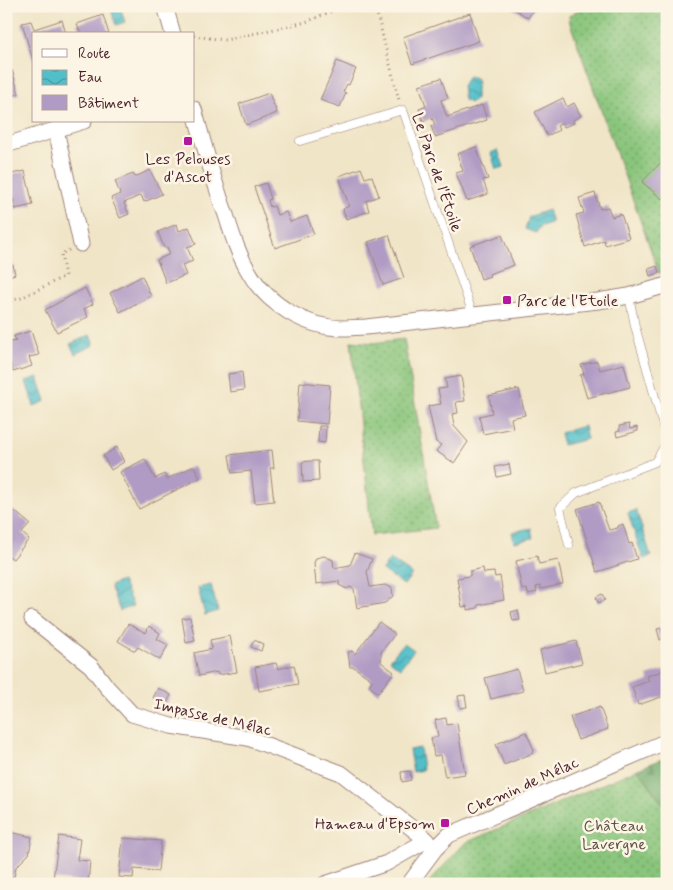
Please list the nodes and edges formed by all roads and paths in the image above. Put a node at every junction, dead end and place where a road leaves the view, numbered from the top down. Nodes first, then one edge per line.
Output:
1 (165, 6) edge
2 (344, 6) edge
3 (375, 6) edge
4 (172, 32) edge
5 (195, 36) edge
6 (402, 110) junction
7 (195, 114) edge
8 (81, 122) edge
9 (56, 130) junction
10 (300, 140) dead end
11 (6, 145) edge
12 (81, 244) joint
13 (667, 285) edge
14 (629, 296) junction
15 (6, 302) edge
16 (473, 315) junction
17 (667, 441) edge
18 (569, 545) dead end
19 (32, 619) dead end
20 (667, 741) edge
21 (431, 845) junction
22 (325, 884) edge
23 (409, 884) edge

1 - 4 street
2 - 5 path
3 - 6 path
6 - 10 lane, Le Parc de l'Étoile
6 - 16 lane, Le Parc de l'Étoile
7 - 16 street
8 - 9 street
9 - 11 street
9 - 12 street
12 - 15 path
13 - 14 street
14 - 16 street
14 - 17 lane
17 - 18 lane
19 - 21 street, Impasse de Mélac
20 - 21 street, Chemin de Mélac
21 - 22 street
21 - 23 street, Chemin de Mélac

